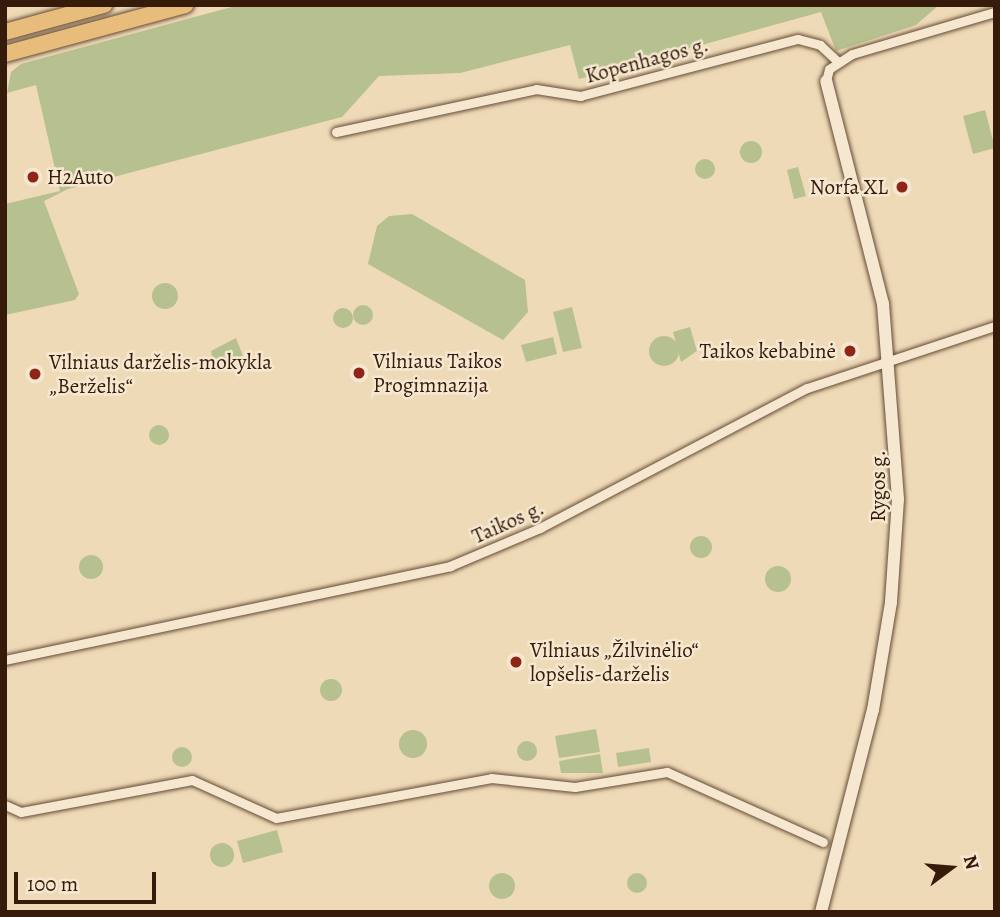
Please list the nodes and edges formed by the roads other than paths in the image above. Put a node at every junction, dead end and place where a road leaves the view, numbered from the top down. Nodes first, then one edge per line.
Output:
1 (104, 5) edge
2 (185, 5) edge
3 (995, 12) edge
4 (5, 32) edge
5 (5, 54) edge
6 (837, 61) junction
7 (826, 80) joint
8 (336, 132) dead end
9 (995, 326) edge
10 (891, 360) junction
11 (5, 660) edge
12 (5, 805) edge
13 (823, 842) dead end
14 (829, 893) junction
15 (821, 912) edge
16 (829, 912) edge

1 - 4 highway
2 - 5 highway
3 - 6 street
6 - 7 street
6 - 8 street, Kopenhagos g.
7 - 10 street, Rygos g.
9 - 10 street, Taikos g.
10 - 11 street, Taikos g.
10 - 14 street, Rygos g.
12 - 13 street
14 - 15 street, Rygos g.
14 - 16 street, Rygos g.

